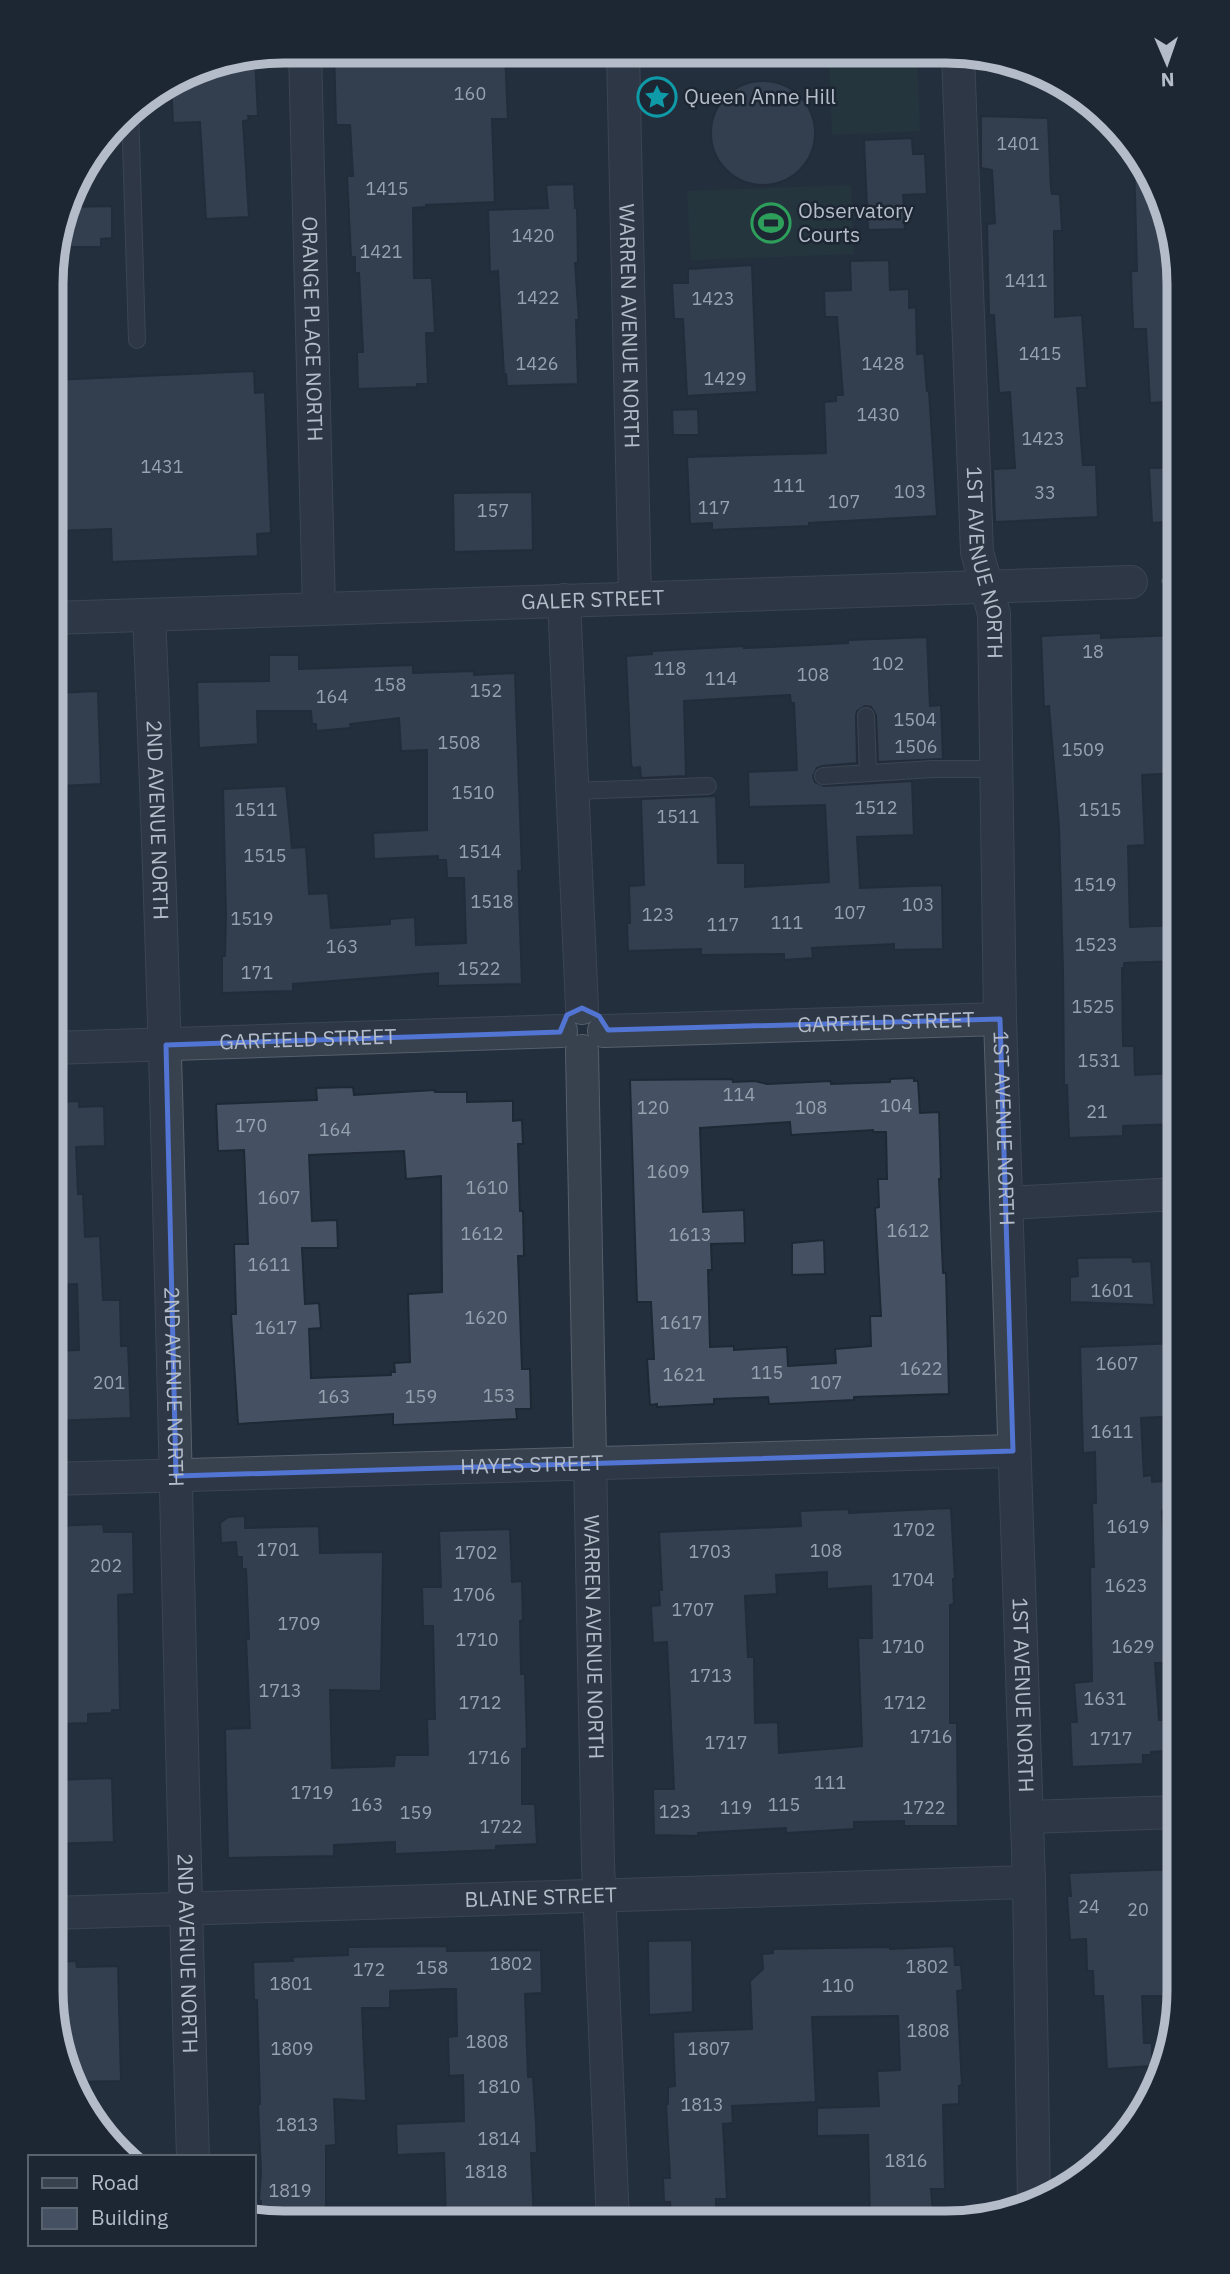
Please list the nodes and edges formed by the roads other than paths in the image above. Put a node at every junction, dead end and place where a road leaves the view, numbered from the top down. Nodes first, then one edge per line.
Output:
1 (304, 63) edge
2 (623, 63) edge
3 (958, 63) edge
4 (130, 126) edge
5 (137, 340) dead end
6 (1140, 582) road end
7 (986, 586) junction
8 (635, 598) junction
9 (564, 600) junction
10 (319, 609) junction
11 (149, 615) junction
12 (63, 618) edge
13 (866, 716) dead end
14 (995, 769) junction
15 (868, 772) junction
16 (822, 776) dead end
17 (708, 786) dead end
18 (573, 791) junction
19 (1000, 1019) junction
20 (582, 1030) junction
21 (166, 1045) junction
22 (63, 1048) edge
23 (1167, 1195) edge
24 (1008, 1203) junction
25 (1013, 1451) junction
26 (591, 1464) junction
27 (176, 1476) junction
28 (63, 1479) edge
29 (1167, 1812) edge
30 (1027, 1817) junction
31 (1029, 1882) junction
32 (599, 1896) junction
33 (186, 1909) junction
34 (63, 1913) edge
35 (193, 2155) edge
36 (1034, 2192) edge
37 (613, 2211) edge

1 - 10 street, ORANGE PLACE NORTH
2 - 8 street, WARREN AVENUE NORTH
3 - 7 street, 1ST AVENUE NORTH
4 - 5 lane
6 - 7 street, GALER STREET
7 - 8 street, GALER STREET
7 - 14 street, 1ST AVENUE NORTH
8 - 9 street, GALER STREET
9 - 10 street, GALER STREET
9 - 18 street, WARREN AVENUE NORTH
10 - 11 street, GALER STREET
11 - 12 street, GALER STREET
11 - 21 street, 2ND AVENUE NORTH
13 - 15 lane
14 - 15 lane
14 - 19 street, 1ST AVENUE NORTH
15 - 16 lane
17 - 18 lane
18 - 20 street, WARREN AVENUE NORTH
19 - 20 street, GARFIELD STREET
19 - 24 street, 1ST AVENUE NORTH
20 - 21 street, GARFIELD STREET
20 - 26 street, WARREN AVENUE NORTH
21 - 22 street, GARFIELD STREET
21 - 27 street, 2ND AVENUE NORTH
23 - 24 street
24 - 25 street, 1ST AVENUE NORTH
25 - 26 street, HAYES STREET
25 - 30 street, 1ST AVENUE NORTH
26 - 27 street, HAYES STREET
26 - 32 street, WARREN AVENUE NORTH
27 - 28 street, HAYES STREET
27 - 33 street, 2ND AVENUE NORTH
29 - 30 street
30 - 31 street, 1ST AVENUE NORTH
31 - 32 street, BLAINE STREET
31 - 36 street, 1ST AVENUE NORTH
32 - 33 street, BLAINE STREET
32 - 37 street, WARREN AVENUE NORTH
33 - 34 street, BLAINE STREET
33 - 35 street, 2ND AVENUE NORTH

